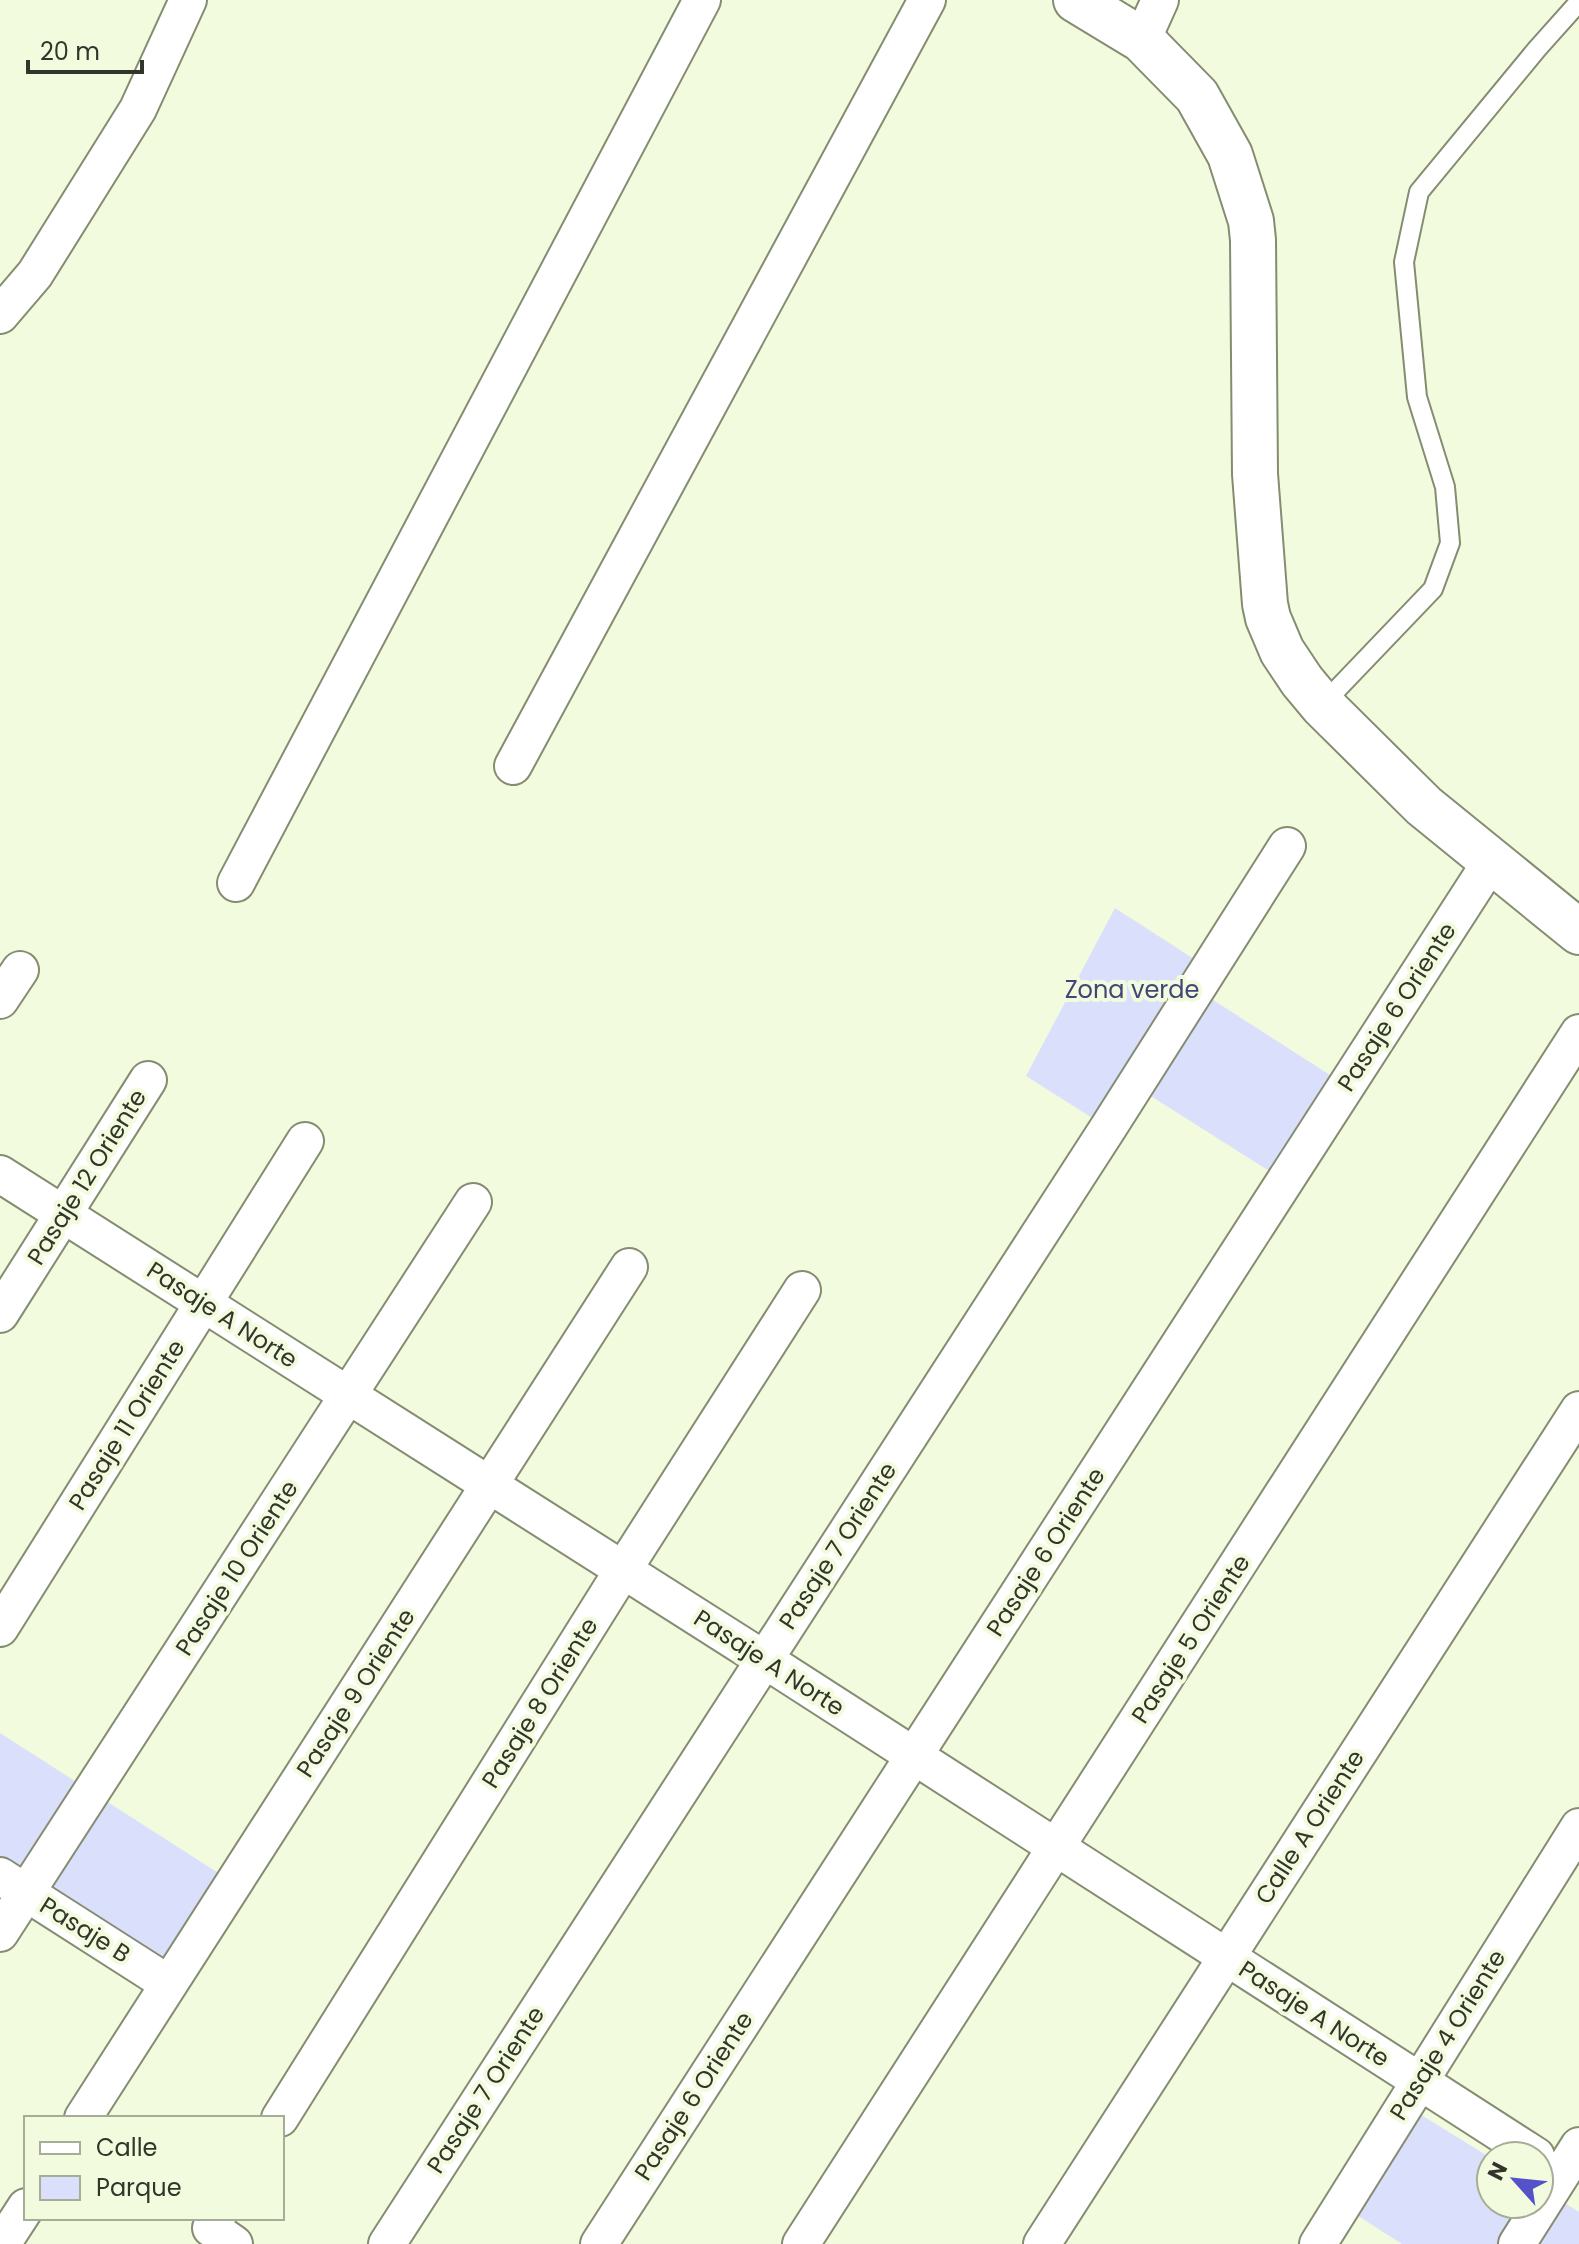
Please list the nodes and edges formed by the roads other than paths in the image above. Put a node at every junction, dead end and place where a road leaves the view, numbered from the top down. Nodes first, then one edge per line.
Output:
1 (188, 0) edge
2 (702, 0) edge
3 (927, 0) edge
4 (1076, 0) edge
5 (1160, 0) edge
6 (1579, 2) edge
7 (1142, 40) junction
8 (0, 315) edge
9 (1322, 705) junction
10 (513, 766) dead end
11 (1287, 846) dead end
12 (1492, 860) junction
13 (236, 883) dead end
14 (1579, 932) edge
15 (20, 970) dead end
16 (0, 1000) edge
17 (1579, 1033) edge
18 (148, 1080) dead end
19 (305, 1141) dead end
20 (0, 1174) edge
21 (473, 1202) dead end
22 (63, 1214) junction
23 (629, 1267) dead end
24 (802, 1290) dead end
25 (204, 1303) junction
26 (0, 1314) edge
27 (348, 1395) junction
28 (1579, 1410) edge
29 (490, 1485) junction
30 (623, 1570) junction
31 (0, 1628) edge
32 (765, 1660) junction
33 (914, 1756) junction
34 (1579, 1827) edge
35 (1057, 1848) junction
36 (13, 1885) edge
37 (0, 1933) edge
38 (1226, 1957) junction
39 (169, 1984) junction
40 (1420, 2081) junction
41 (84, 2116) edge
42 (281, 2116) edge
43 (1559, 2163) edge
44 (24, 2210) edge
45 (2, 2244) edge
46 (387, 2244) edge
47 (599, 2244) edge
48 (801, 2244) edge
49 (1042, 2244) edge
50 (1318, 2244) edge
51 (1517, 2244) edge

1 - 8 street
2 - 13 street
3 - 10 street
4 - 7 street
5 - 7 street
6 - 9 lane
7 - 9 street
9 - 12 street
11 - 32 street, Pasaje 7 Oriente
12 - 14 street
12 - 33 street, Pasaje 6 Oriente
15 - 16 street
17 - 35 street, Pasaje 5 Oriente
18 - 22 street, Pasaje 12 Oriente
19 - 25 street, Pasaje 11 Oriente
20 - 22 street, Pasaje A Norte
21 - 27 street, Pasaje 10 Oriente
22 - 25 street, Pasaje A Norte
22 - 26 street, Pasaje 12 Oriente
23 - 29 street, Pasaje 9 Oriente
24 - 30 street, Pasaje 8 Oriente
25 - 27 street, Pasaje A Norte
25 - 31 street, Pasaje 11 Oriente
27 - 29 street, Pasaje A Norte
27 - 36 street, Pasaje 10 Oriente
28 - 38 street, Calle A Oriente
29 - 30 street, Pasaje A Norte
29 - 39 street, Pasaje 9 Oriente
30 - 32 street, Pasaje A Norte
30 - 42 street, Pasaje 8 Oriente
32 - 33 street, Pasaje A Norte
32 - 46 street, Pasaje 7 Oriente
33 - 35 street, Pasaje A Norte
33 - 47 street, Pasaje 6 Oriente
34 - 40 street, Pasaje 4 Oriente
35 - 38 street, Pasaje A Norte
35 - 48 street, Pasaje 5 Oriente
36 - 37 street, Pasaje 10 Oriente
36 - 39 street, Pasaje B
38 - 40 street, Pasaje A Norte
38 - 49 street, Calle A Oriente
39 - 41 street, Pasaje 9 Oriente
40 - 43 street, Pasaje A Norte
40 - 50 street, Pasaje 4 Oriente
43 - 51 street
44 - 45 street

